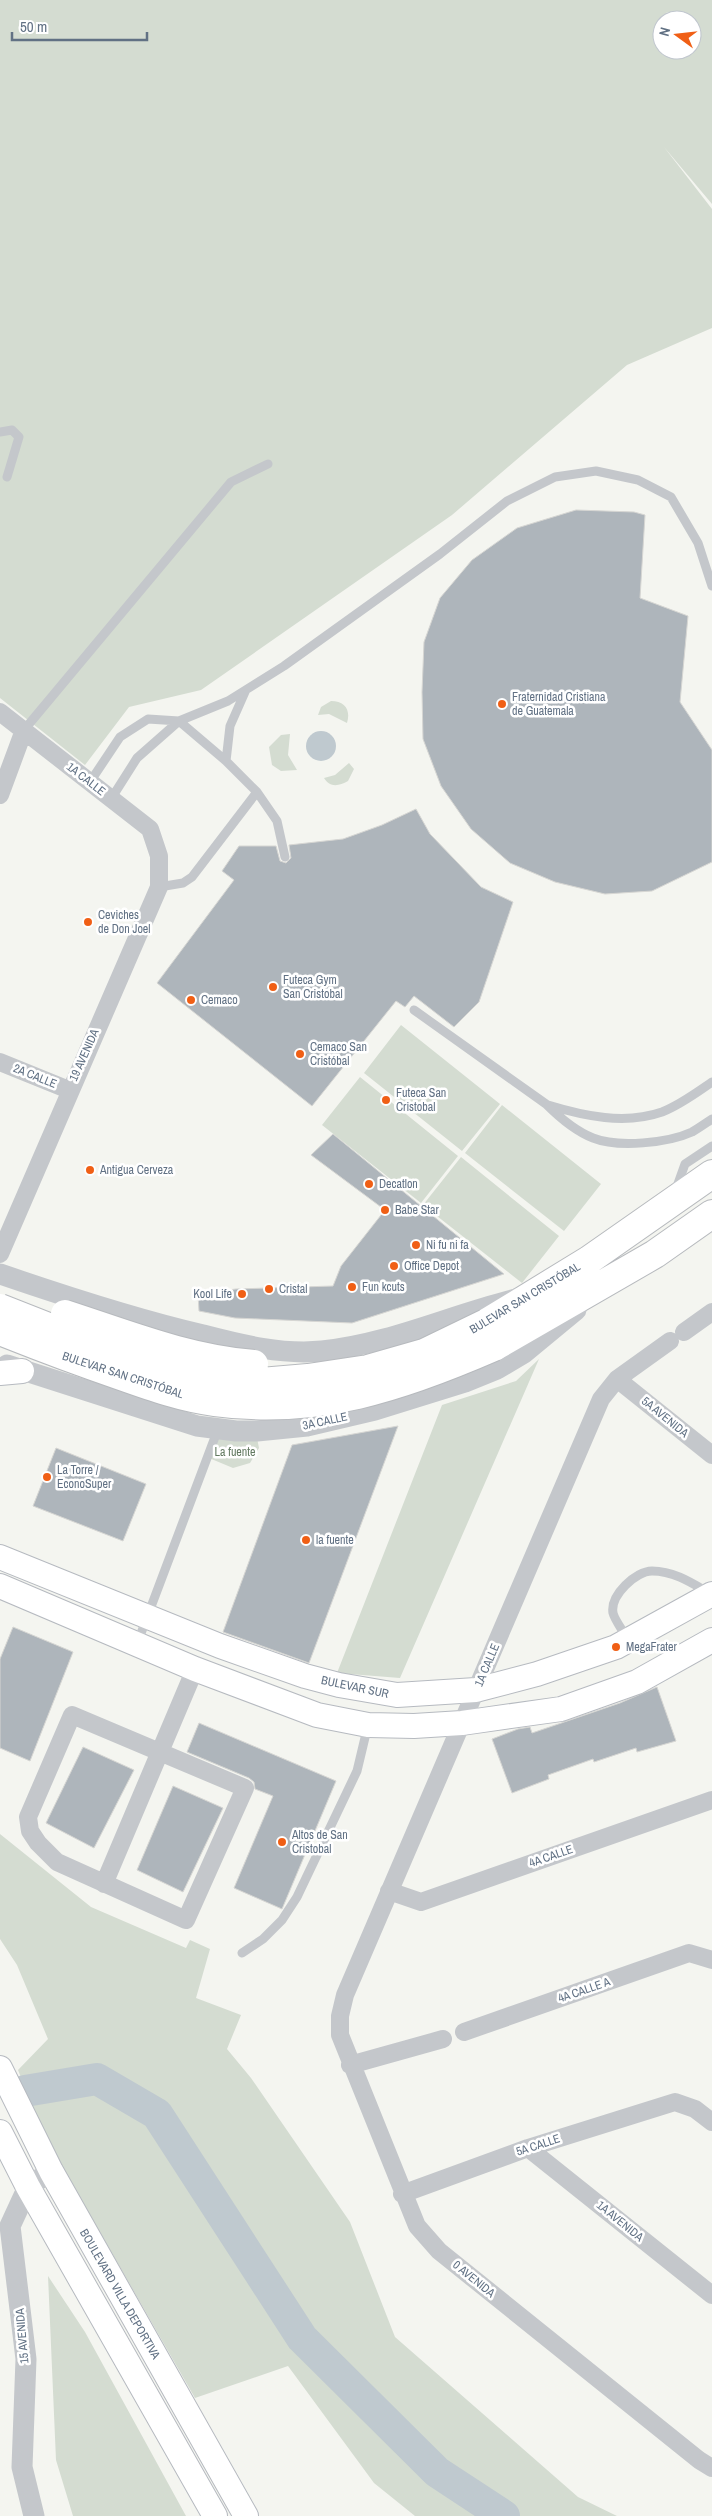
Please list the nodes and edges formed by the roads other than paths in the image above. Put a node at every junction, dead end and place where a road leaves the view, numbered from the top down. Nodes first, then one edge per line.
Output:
1 (0, 432) edge
2 (268, 464) dead end
3 (7, 477) dead end
4 (712, 586) edge
5 (248, 687) junction
6 (0, 712) edge
7 (179, 721) junction
8 (24, 730) junction
9 (226, 761) junction
10 (90, 782) junction
11 (257, 792) junction
12 (0, 795) edge
13 (111, 799) junction
14 (159, 856) joint
15 (284, 857) dead end
16 (159, 887) junction
17 (414, 1010) dead end
18 (0, 1062) edge
19 (712, 1082) edge
20 (69, 1090) junction
21 (546, 1104) junction
22 (712, 1119) edge
23 (712, 1146) edge
24 (712, 1174) edge
25 (670, 1204) junction
26 (712, 1214) edge
27 (0, 1254) edge
28 (0, 1274) edge
29 (620, 1274) junction
30 (530, 1295) junction
31 (0, 1308) edge
32 (712, 1312) edge
33 (64, 1314) dead end
34 (0, 1331) edge
35 (191, 1332) junction
36 (490, 1335) junction
37 (0, 1362) edge
38 (11, 1372) edge
39 (308, 1378) junction
40 (617, 1379) junction
41 (189, 1424) junction
42 (218, 1429) junction
43 (712, 1455) edge
44 (0, 1558) edge
45 (0, 1586) edge
46 (712, 1594) edge
47 (147, 1617) junction
48 (628, 1640) junction
49 (712, 1640) edge
50 (136, 1644) junction
51 (195, 1669) junction
52 (476, 1690) junction
53 (462, 1723) junction
54 (368, 1725) junction
55 (161, 1752) junction
56 (712, 1800) edge
57 (104, 1884) junction
58 (389, 1891) junction
59 (242, 1953) dead end
60 (708, 1958) edge
61 (340, 2016) joint
62 (464, 2032) dead end
63 (443, 2039) dead end
64 (350, 2065) junction
65 (0, 2068) edge
66 (712, 2122) edge
67 (0, 2132) edge
68 (528, 2148) junction
69 (51, 2171) junction
70 (28, 2187) junction
71 (402, 2194) junction
72 (5, 2230) edge
73 (712, 2295) edge
74 (712, 2468) edge
75 (34, 2516) edge
76 (215, 2516) edge
77 (246, 2516) edge

1 - 3 lane
2 - 8 lane
4 - 5 lane
5 - 7 lane
5 - 9 lane
6 - 8 street, 1A CALLE
7 - 9 lane
7 - 10 lane
7 - 13 lane
8 - 10 street, 1A CALLE
8 - 12 street
9 - 11 lane
10 - 13 street, 1A CALLE
11 - 15 lane
11 - 16 lane
13 - 14 street, 1A CALLE
14 - 16 street, 19 AVENIDA
16 - 20 street, 19 AVENIDA
17 - 21 lane
18 - 20 street, 2A CALLE
19 - 21 lane
20 - 27 street, 19 AVENIDA
21 - 22 lane
23 - 25 lane
24 - 25 main road, BULEVAR SAN CRISTÓBAL
25 - 30 main road, BULEVAR SAN CRISTÓBAL
26 - 29 main road, BULEVAR SAN CRISTÓBAL
28 - 35 street
29 - 36 main road, BULEVAR SAN CRISTÓBAL
29 - 42 street, 3A CALLE
30 - 35 street
30 - 36 main road, BULEVAR SAN CRISTÓBAL
31 - 39 main road, BULEVAR SAN CRISTÓBAL, bridge
32 - 40 street, 1A CALLE
33 - 39 main road, bridge
34 - 36 main road, BULEVAR SAN CRISTÓBAL, bridge
35 - 41 street
36 - 39 main road, BULEVAR SAN CRISTÓBAL, bridge
37 - 38 street, 3A CALLE
38 - 41 street, 3A CALLE
40 - 43 street, 5A AVENIDA
40 - 52 street, 1A CALLE
41 - 42 street, 3A CALLE
42 - 47 lane
44 - 47 main road, BULEVAR SUR
45 - 50 main road
46 - 48 main road, BULEVAR SUR
46 - 48 lane
47 - 50 lane
47 - 52 main road, BULEVAR SUR
48 - 52 main road, BULEVAR SUR
49 - 53 main road
50 - 51 main road
51 - 54 main road
51 - 55 street
52 - 53 street, 1A CALLE
53 - 54 main road
53 - 58 street, 1A CALLE
54 - 59 lane
55 - 57 street
55 - 57 street
55 - 57 street
56 - 58 street, 4A CALLE
58 - 61 street, 1A CALLE
60 - 62 street, 4A CALLE A
61 - 64 street, 0 AVENIDA
63 - 64 street
64 - 71 street, 0 AVENIDA
65 - 69 main road, BOULEVARD VILLA DEPORTIVA
66 - 68 street, 5A CALLE
67 - 70 main road
68 - 71 street, 5A CALLE
68 - 73 street, 1A AVENIDA
69 - 70 street
69 - 77 main road, BOULEVARD VILLA DEPORTIVA
70 - 72 street, 15 AVENIDA
70 - 76 main road
71 - 74 street, 0 AVENIDA
72 - 75 street, 15 AVENIDA

